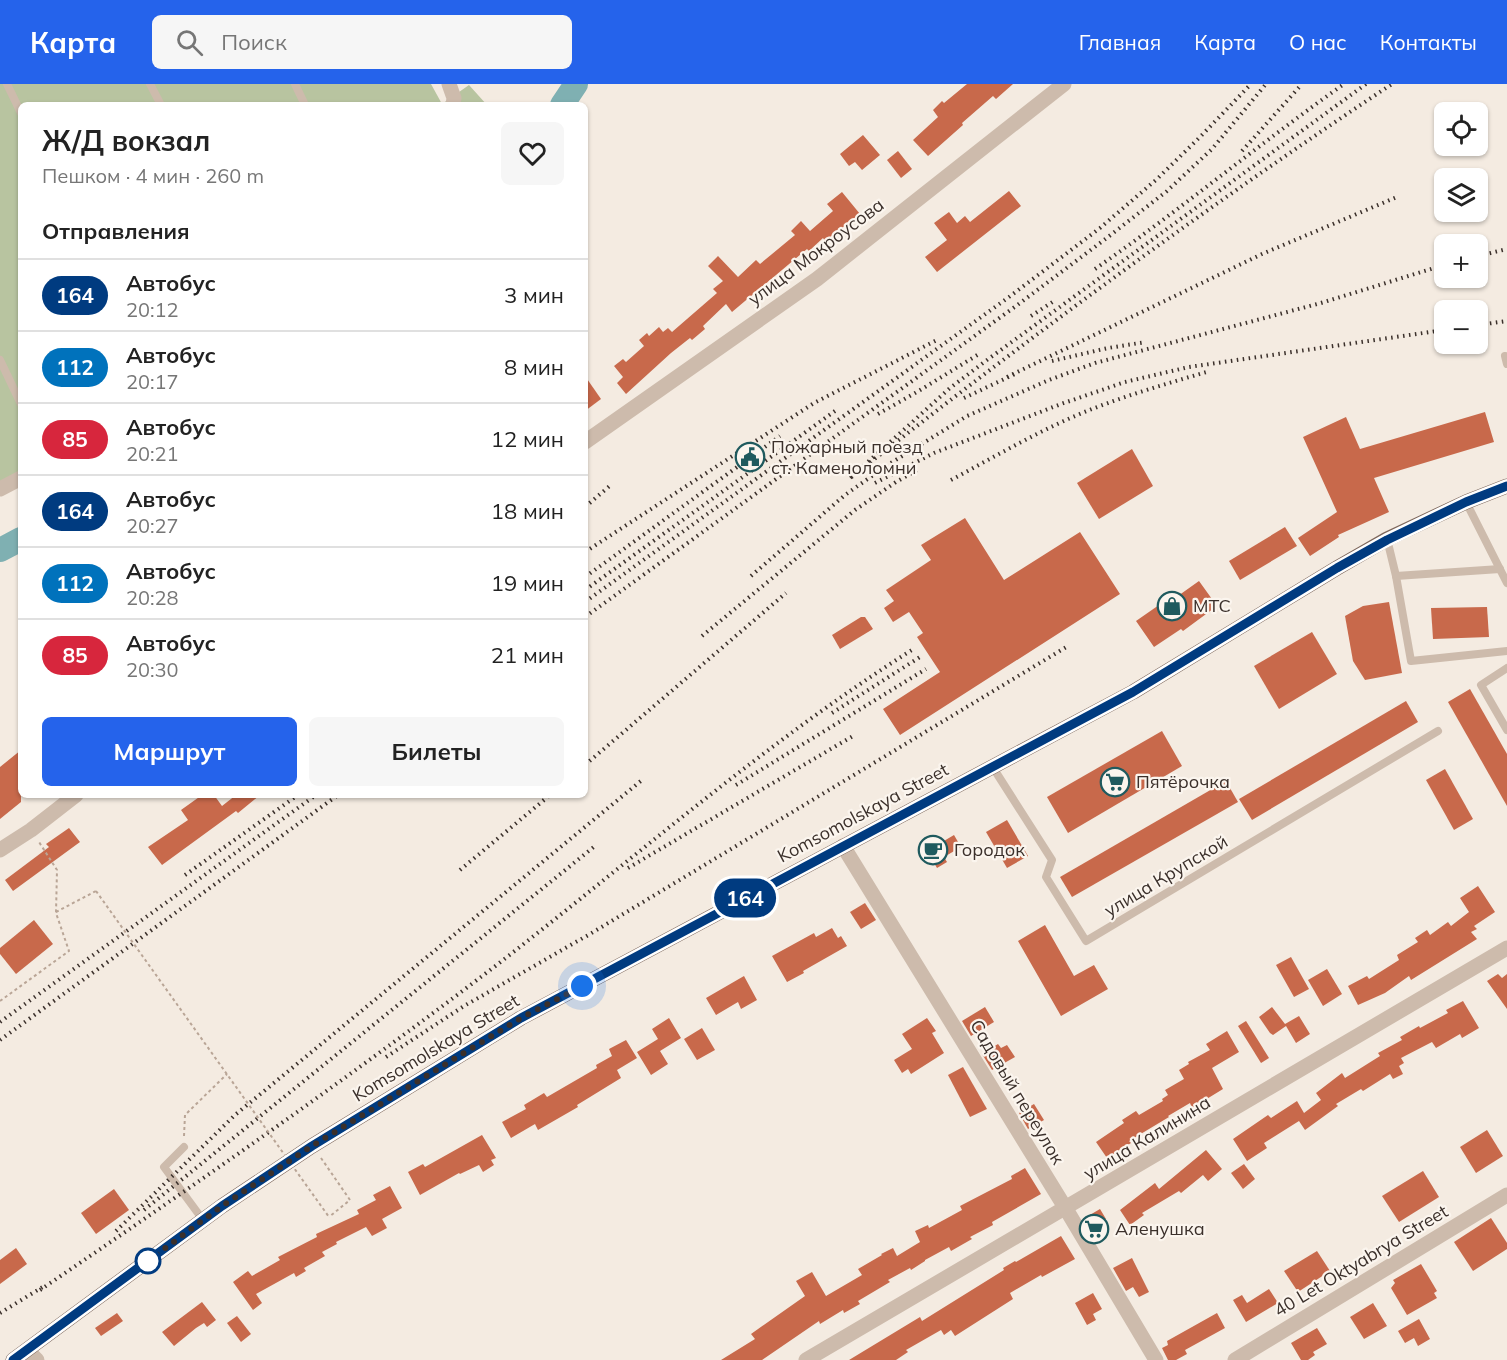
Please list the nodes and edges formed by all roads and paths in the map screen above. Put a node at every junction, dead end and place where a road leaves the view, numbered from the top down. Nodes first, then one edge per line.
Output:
1 (7, 84) edge
2 (150, 84) edge
3 (295, 84) edge
4 (449, 84) edge
5 (1064, 84) edge
6 (159, 102) edge
7 (304, 102) edge
8 (453, 102) edge
9 (18, 107) edge
10 (0, 360) edge
11 (18, 398) edge
12 (588, 440) edge
13 (18, 480) edge
14 (1507, 486) edge
15 (0, 489) edge
16 (1466, 502) junction
17 (1387, 540) junction
18 (1500, 569) junction
19 (1396, 576) junction
20 (1507, 583) edge
21 (1507, 651) edge
22 (1507, 669) edge
23 (1507, 730) edge
24 (1438, 732) dead end
25 (992, 766) junction
26 (72, 798) edge
27 (31, 830) junction
28 (843, 846) junction
29 (0, 850) edge
30 (56, 913) junction
31 (1507, 948) edge
32 (0, 1001) edge
33 (227, 1074) junction
34 (312, 1146) junction
35 (184, 1148) joint
36 (1507, 1196) edge
37 (1066, 1209) junction
38 (203, 1220) junction
39 (32, 1355) edge
40 (13, 1360) edge
41 (806, 1360) edge
42 (1156, 1360) edge
43 (1235, 1360) edge

1 - 9 lane
2 - 6 lane
3 - 7 lane
4 - 8 street
5 - 12 street, улица Мокроусова
10 - 11 lane
13 - 15 street
14 - 16 main road, Komsomolskaya Street
16 - 17 main road, Komsomolskaya Street
16 - 18 lane
17 - 19 lane
17 - 25 main road, Komsomolskaya Street
18 - 19 lane
18 - 20 lane
19 - 21 lane
22 - 23 lane
24 - 25 lane, улица Крупской
25 - 28 main road, Komsomolskaya Street
26 - 27 street
27 - 29 street
27 - 30 path
28 - 34 main road, Komsomolskaya Street
28 - 37 street, Садовый переулок
30 - 32 path
30 - 33 path, bridge
31 - 37 street, улица Калинина
33 - 34 path, bridge
33 - 35 path
34 - 38 main road, Komsomolskaya Street
35 - 38 lane
36 - 43 street, 40 Let Oktyabrya Street
37 - 41 street, улица Калинина
37 - 42 street, Садовый переулок
38 - 39 main road, Komsomolskaya Street
39 - 40 main road, Komsomolskaya Street

